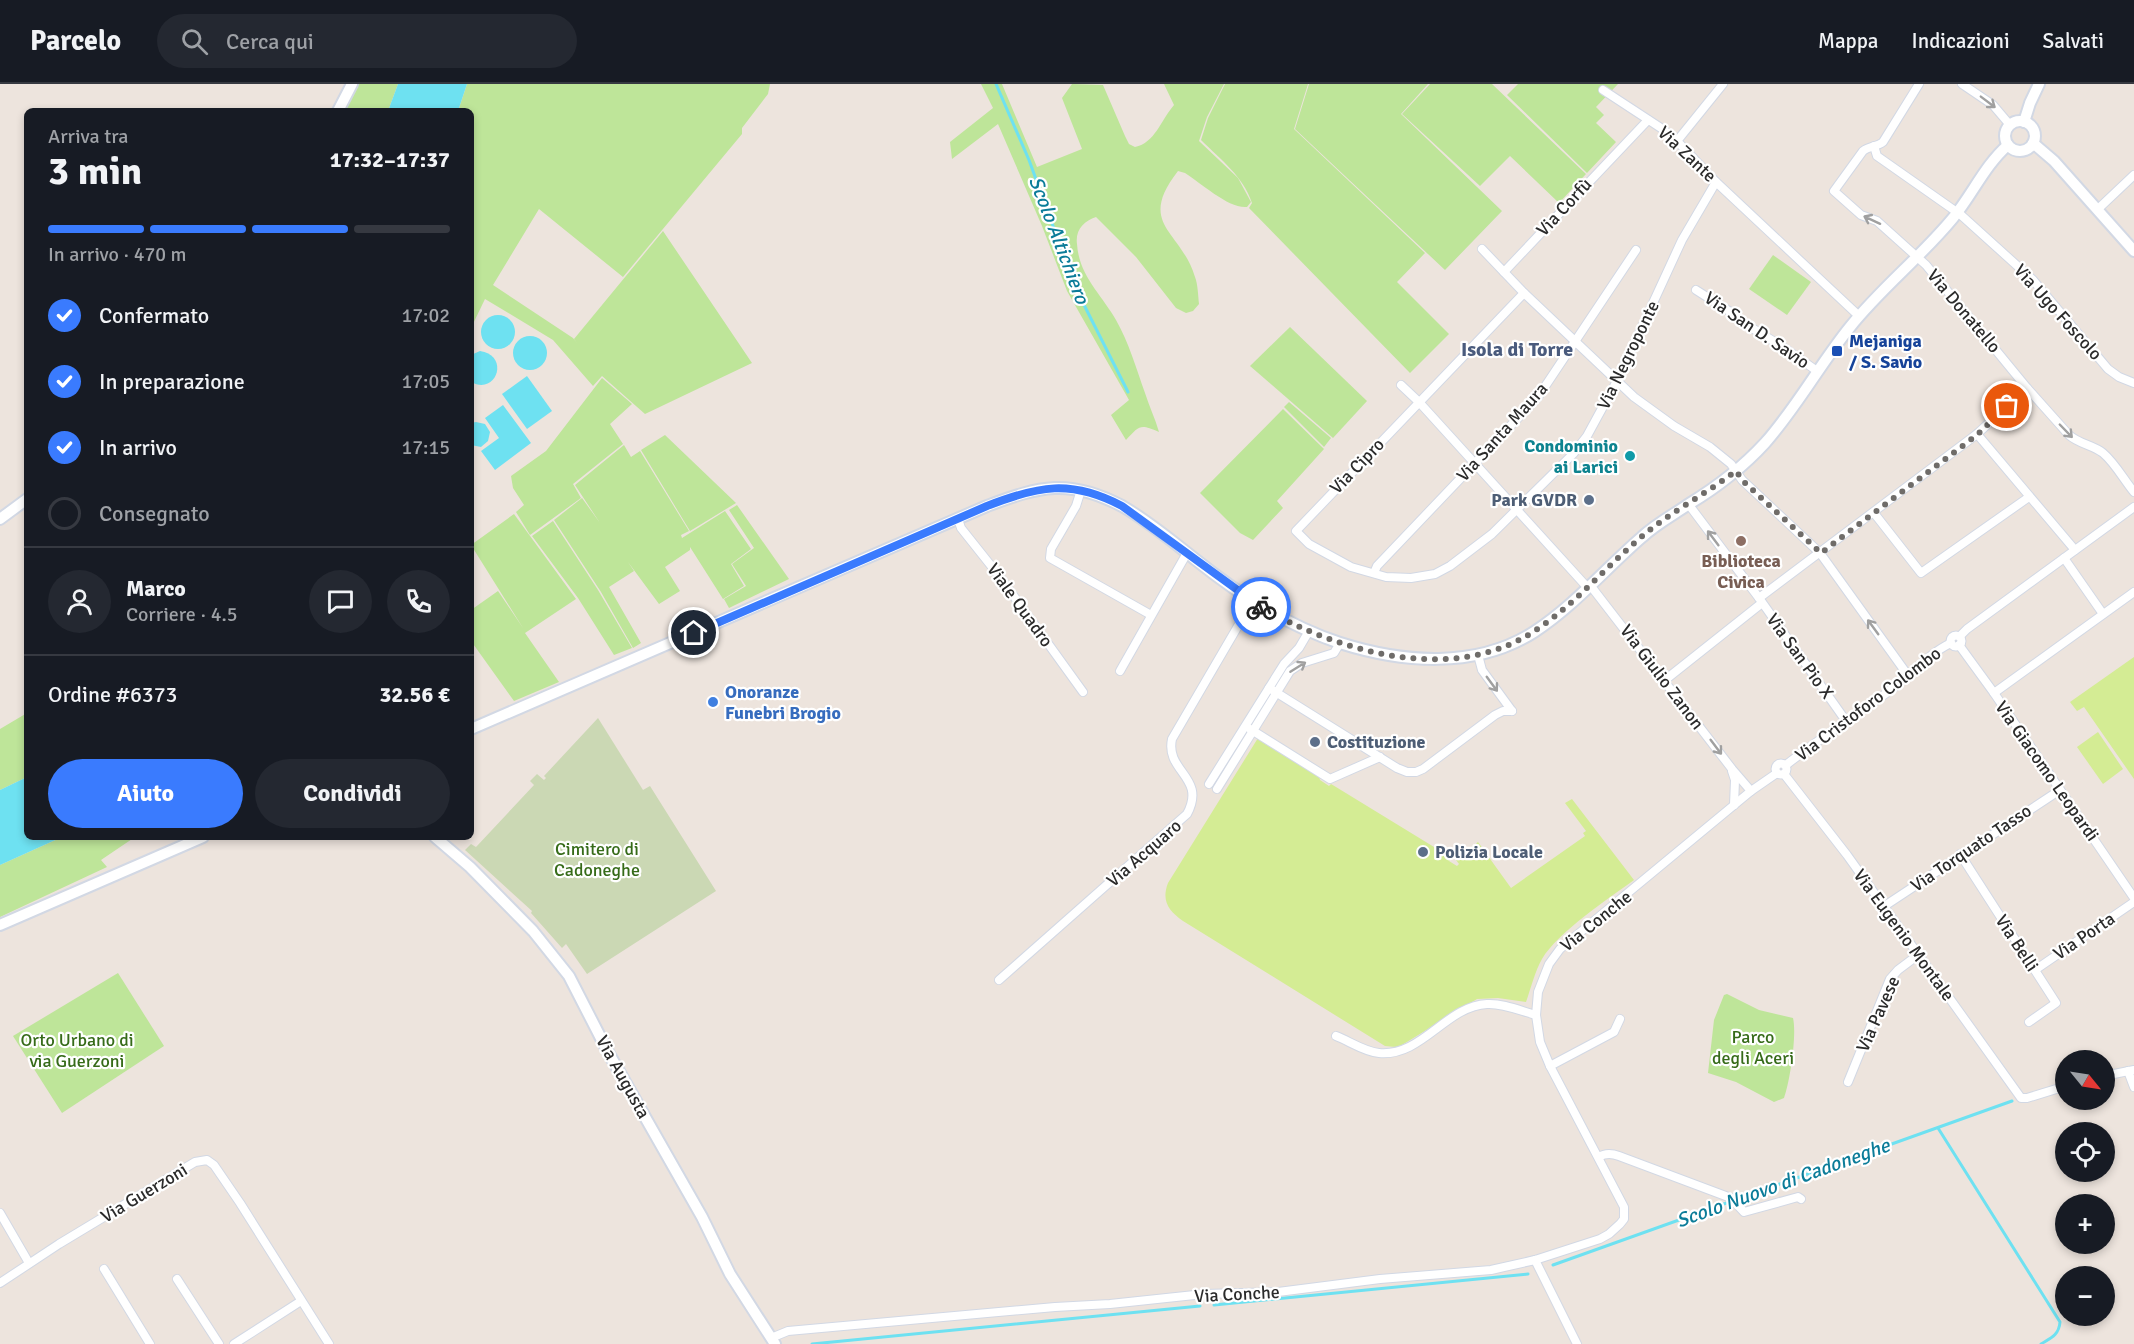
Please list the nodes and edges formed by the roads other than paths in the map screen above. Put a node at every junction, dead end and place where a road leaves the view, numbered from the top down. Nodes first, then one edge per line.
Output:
1 (352, 84) edge
2 (1723, 84) edge
3 (1919, 84) edge
4 (1962, 84) edge
5 (2039, 84) edge
6 (1604, 90) dead end
7 (340, 108) edge
8 (1648, 120) junction
9 (2024, 122) junction
10 (2010, 125) junction
11 (1677, 141) junction
12 (2033, 143) junction
13 (2008, 145) junction
14 (1874, 146) junction
15 (2134, 175) edge
16 (1716, 182) junction
17 (2098, 209) junction
18 (1957, 212) junction
19 (1482, 249) dead end
20 (1636, 250) dead end
21 (2134, 251) edge
22 (1916, 257) junction
23 (1503, 272) junction
24 (1696, 290) dead end
25 (1524, 293) junction
26 (1859, 316) junction
27 (1575, 341) junction
28 (1817, 371) junction
29 (1617, 381) junction
30 (2134, 383) edge
31 (1401, 385) dead end
32 (2027, 388) junction
33 (1419, 402) junction
34 (1977, 435) junction
35 (1474, 464) junction
36 (1736, 471) junction
37 (1081, 490) junction
38 (2134, 492) edge
39 (2030, 497) junction
40 (24, 501) edge
41 (1689, 505) junction
42 (2134, 507) edge
43 (1517, 511) junction
44 (1874, 513) junction
45 (0, 519) edge
46 (958, 519) junction
47 (1296, 531) joint
48 (2074, 550) junction
49 (1187, 553) junction
50 (1820, 553) junction
51 (2064, 558) junction
52 (1374, 573) junction
53 (1589, 586) junction
54 (2134, 592) edge
55 (1760, 601) junction
56 (1252, 602) junction
57 (2103, 614) junction
58 (1151, 615) junction
59 (1309, 631) junction
60 (1956, 642) junction
61 (1340, 643) junction
62 (1478, 655) junction
63 (1120, 670) dead end
64 (1907, 674) junction
65 (1665, 680) junction
66 (1273, 691) junction
67 (1083, 692) dead end
68 (1994, 693) junction
69 (1846, 721) junction
70 (474, 728) edge
71 (1249, 728) junction
72 (1380, 757) junction
73 (1732, 769) junction
74 (1782, 771) junction
75 (1209, 784) dead end
76 (1217, 789) dead end
77 (2060, 790) junction
78 (1751, 791) junction
79 (1734, 805) junction
80 (196, 840) edge
81 (438, 840) edge
82 (1960, 854) junction
83 (2134, 898) edge
84 (2134, 902) edge
85 (1883, 907) junction
86 (0, 925) edge
87 (1918, 955) junction
88 (2034, 970) junction
89 (999, 980) dead end
90 (1536, 1015) junction
91 (1620, 1019) dead end
92 (2029, 1022) dead end
93 (1336, 1036) dead end
94 (1550, 1066) junction
95 (2131, 1070) edge
96 (2115, 1074) edge
97 (1848, 1082) dead end
98 (2134, 1087) edge
99 (2055, 1089) edge
100 (1599, 1157) junction
101 (1801, 1199) dead end
102 (0, 1213) edge
103 (1535, 1260) junction
104 (28, 1263) junction
105 (104, 1269) dead end
106 (177, 1279) dead end
107 (0, 1282) edge
108 (302, 1301) junction
109 (773, 1341) edge
110 (150, 1344) edge
111 (219, 1344) edge
112 (234, 1344) edge
113 (329, 1344) edge
114 (1577, 1344) edge

1 - 7 main road
2 - 11 street
3 - 14 street
4 -> 10 street
5 - 9 main road
6 - 8 street, Via Zante
8 - 11 street, Via Zante
8 - 23 street, Via Corfù
9 - 10 main road
9 - 12 main road
10 - 13 main road
11 - 16 street, Via Zante
12 - 13 main road
12 - 17 main road
13 - 18 main road
14 - 18 street, Via Ugo Foscolo
22 -> 14 street, Via Donatello
15 - 17 street
16 - 26 street, Via Zante
16 - 29 street, Via Negroponte
17 - 21 main road
18 - 22 main road
18 - 30 street, Via Ugo Foscolo
19 - 23 street
20 - 27 street, Via Santa Maura
22 - 26 main road
22 - 32 street, Via Donatello
23 - 25 street
24 - 28 street, Via San D. Savio
25 - 27 street
25 - 33 street, Via Cipro
26 - 28 main road
27 - 29 street
27 - 35 street, Via Santa Maura
28 - 36 main road
29 - 36 street
29 - 43 street, Via Negroponte
31 - 33 street
32 - 34 street
32 -> 38 street, Via Donatello
33 - 35 street
33 - 47 street, Via Cipro
34 - 39 street
34 - 44 street
35 - 43 street
35 - 52 street, Via Santa Maura
36 - 41 main road
36 - 50 street
37 - 46 main road
37 - 49 main road
37 - 58 street
39 - 44 street
39 - 48 street
40 - 45 main road
41 - 53 main road
55 -> 41 street, Via San Pio X
42 - 48 street, Via Cristoforo Colombo
43 - 52 street, Via Negroponte
43 - 53 street, Via Giulio Zanon
44 - 50 street
46 - 67 street, Viale Quadro
46 - 70 main road
47 - 52 street, Via Negroponte
48 - 51 street, Via Cristoforo Colombo
49 - 56 main road
49 - 58 street
50 - 55 street
64 -> 50 street
51 - 57 street
51 - 60 street, Via Cristoforo Colombo
53 - 62 main road
53 - 65 street, Via Giulio Zanon
54 - 57 street
55 - 65 street
55 - 69 street, Via San Pio X
56 - 59 main road
56 - 89 street, Via Acquaro
57 - 68 street
58 - 63 street
59 - 61 main road
59 - 66 street
60 - 64 street, Via Cristoforo Colombo
60 - 68 street, Via Giacomo Leopardi
61 - 62 main road
66 -> 61 street
62 -> 72 street
64 - 69 street, Via Cristoforo Colombo
65 -> 73 street, Via Giulio Zanon
66 - 71 street
66 - 72 street
68 - 77 street, Via Giacomo Leopardi
69 - 74 street, Via Cristoforo Colombo
71 - 72 street
71 - 75 street
71 - 76 street
73 - 78 street, Via Giulio Zanon
73 - 79 street
74 - 78 street, Via Cristoforo Colombo
74 - 85 street, Via Eugenio Montale
77 - 82 street, Via Torquato Tasso
77 - 83 street, Via Giacomo Leopardi
78 - 79 street, Via Conche
79 - 90 street, Via Conche
80 - 86 main road
81 - 109 main road, Via Augusta
82 - 85 street, Via Torquato Tasso
82 - 88 street, Via Belli
84 - 88 street, Via Porta
85 - 87 street, Via Eugenio Montale
87 - 97 street, Via Pavese
87 - 99 street, Via Eugenio Montale
88 - 92 street, Via Belli
90 - 93 street
90 - 94 street, Via Conche
91 - 94 street
94 - 100 street, Via Conche
95 - 96 street
95 - 98 street
100 - 101 street
100 - 103 street, Via Conche
102 - 104 street
103 - 109 street, Via Conche
103 - 114 street
104 - 107 street, Via Guerzoni
104 - 108 street, Via Guerzoni
105 - 110 street
106 - 111 street
108 - 112 street
108 - 113 street

